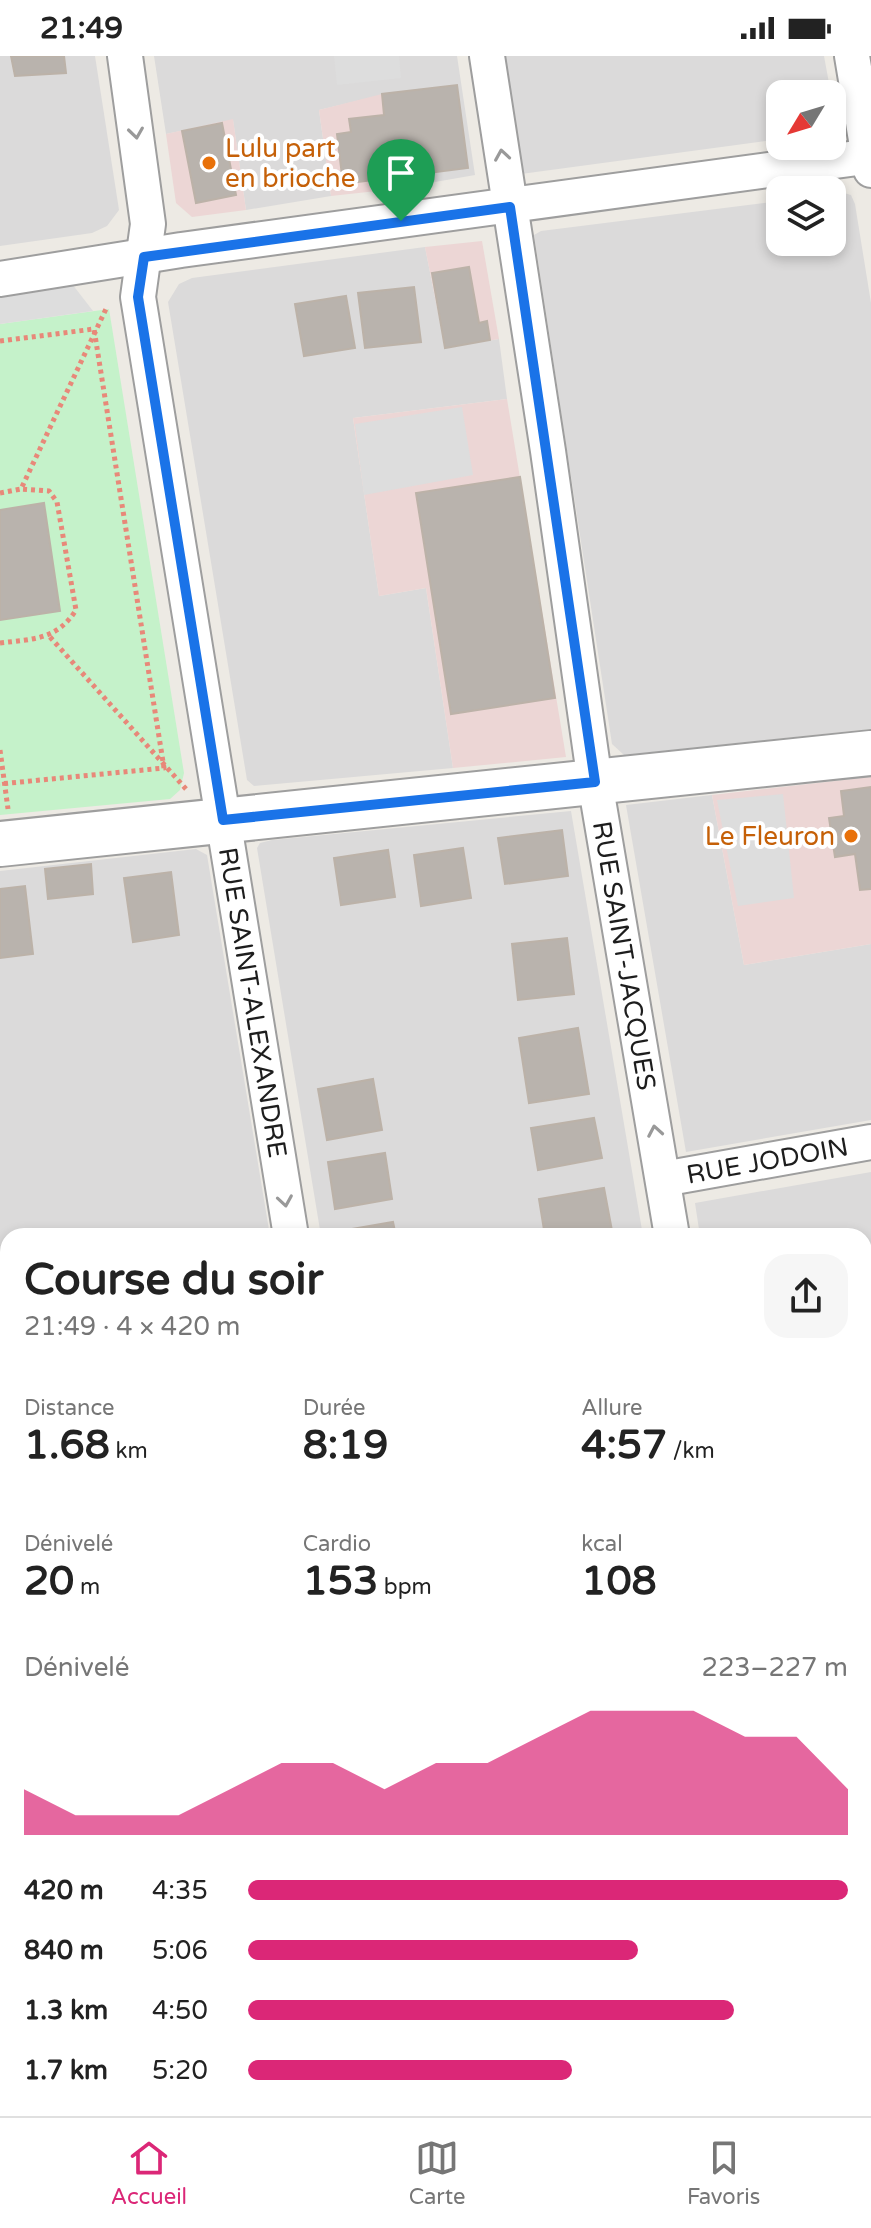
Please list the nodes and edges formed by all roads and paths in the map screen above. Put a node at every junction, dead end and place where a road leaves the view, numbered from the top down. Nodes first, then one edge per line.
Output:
1 (125, 56) edge
2 (487, 56) edge
3 (852, 56) edge
4 (870, 161) edge
5 (510, 207) junction
6 (144, 257) junction
7 (0, 279) edge
8 (111, 302) dead end
9 (94, 329) junction
10 (0, 341) edge
11 (21, 489) junction
12 (0, 493) edge
13 (50, 637) junction
14 (0, 643) edge
15 (0, 750) edge
16 (871, 753) edge
17 (164, 768) junction
18 (595, 782) junction
19 (2, 784) edge
20 (187, 789) dead end
21 (223, 820) junction
22 (0, 844) edge
23 (871, 1142) edge
24 (663, 1179) junction
25 (290, 1228) edge
26 (671, 1228) edge

1 -> 6 street, RUE SAINT-ALEXANDRE
5 -> 2 street, RUE SAINT-JACQUES
3 - 4 street
4 - 5 street
5 - 6 street
5 - 18 street, RUE SAINT-JACQUES
6 - 7 street
6 - 21 street, RUE SAINT-ALEXANDRE
8 - 9 path
9 - 10 path
9 - 11 path
9 - 17 path
11 - 12 path
11 - 13 path
13 - 14 path
13 - 17 path
15 - 19 path
16 - 18 street
17 - 19 path
17 - 20 path
18 - 21 street
24 -> 18 street, RUE SAINT-JACQUES
21 - 22 street
21 -> 25 street, RUE SAINT-ALEXANDRE
23 - 24 street, RUE JODOIN
24 - 26 street, RUE SAINT-JACQUES

